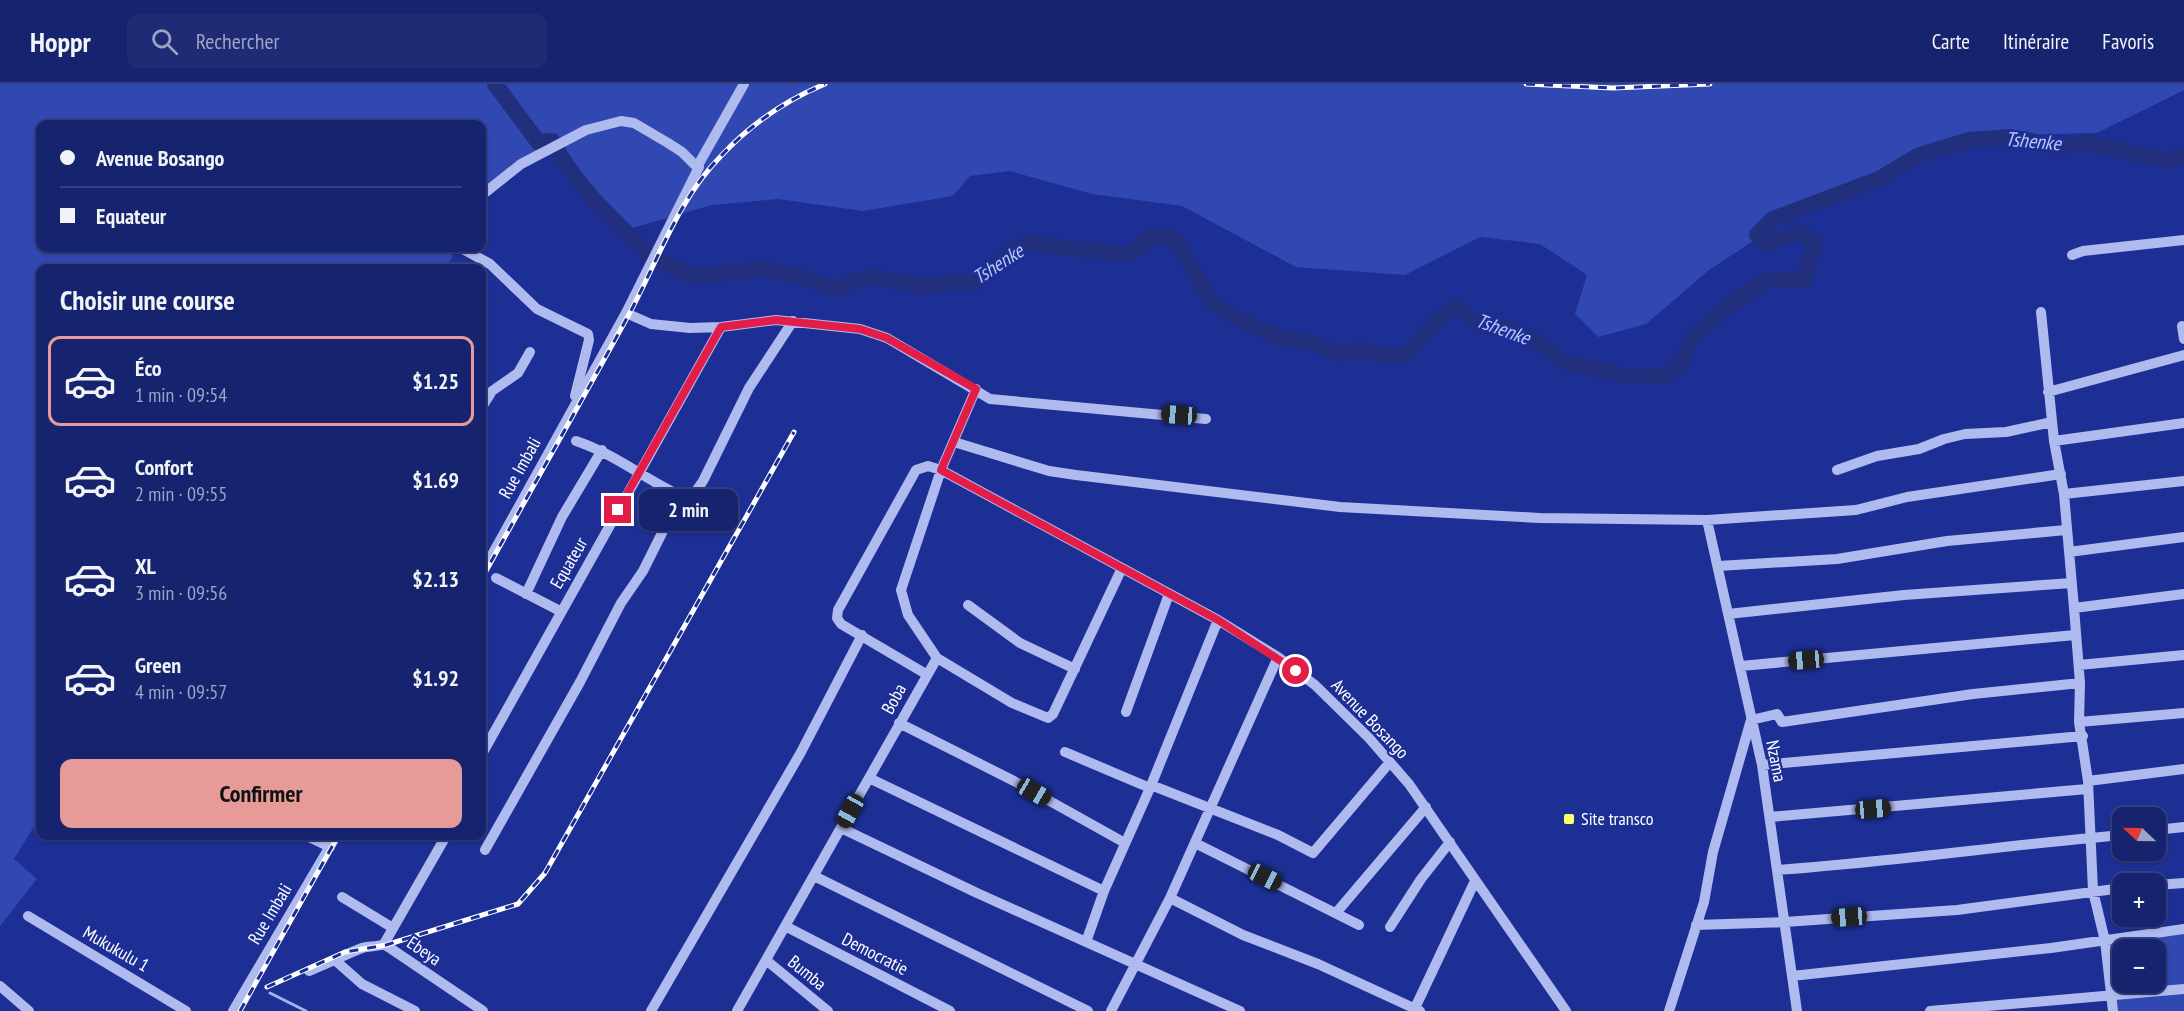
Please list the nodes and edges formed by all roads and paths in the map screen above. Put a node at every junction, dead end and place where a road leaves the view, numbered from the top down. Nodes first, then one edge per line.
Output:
1 (744, 84) edge
2 (699, 167) junction
3 (486, 192) edge
4 (2184, 240) edge
5 (468, 252) edge
6 (2072, 255) dead end
7 (2041, 312) dead end
8 (626, 313) junction
9 (793, 321) junction
10 (2182, 326) dead end
11 (721, 327) junction
12 (2184, 339) edge
13 (530, 352) dead end
14 (2184, 355) edge
15 (976, 389) junction
16 (2048, 392) junction
17 (486, 401) edge
18 (572, 411) junction
19 (1206, 419) dead end
20 (2052, 422) junction
21 (2184, 423) edge
22 (576, 441) dead end
23 (2054, 441) junction
24 (954, 442) junction
25 (602, 450) junction
26 (941, 470) junction
27 (1837, 470) dead end
28 (2061, 474) junction
29 (638, 475) junction
30 (2184, 481) edge
31 (675, 493) dead end
32 (2064, 494) junction
33 (1707, 520) junction
34 (2066, 530) junction
35 (2184, 537) edge
36 (2069, 552) junction
37 (486, 566) edge
38 (1718, 566) junction
39 (1122, 568) junction
40 (496, 578) dead end
41 (2072, 583) junction
42 (526, 594) junction
43 (1169, 594) junction
44 (2184, 594) edge
45 (968, 604) dead end
46 (2074, 608) junction
47 (560, 611) junction
48 (1728, 614) junction
49 (1218, 620) junction
50 (862, 635) junction
51 (2075, 635) junction
52 (2184, 655) edge
53 (1278, 657) junction
54 (937, 658) junction
55 (2079, 665) junction
56 (1741, 666) junction
57 (1075, 669) junction
58 (926, 674) junction
59 (2080, 683) junction
60 (1126, 712) dead end
61 (2184, 713) edge
62 (1751, 720) junction
63 (2079, 722) junction
64 (899, 723) junction
65 (2083, 736) junction
66 (486, 747) edge
67 (1065, 752) dead end
68 (1390, 762) junction
69 (1762, 765) junction
70 (2184, 769) edge
71 (868, 778) junction
72 (2088, 785) junction
73 (1150, 786) junction
74 (1426, 807) junction
75 (1211, 808) junction
76 (1770, 817) junction
77 (2184, 827) edge
78 (841, 828) junction
79 (2166, 829) edge
80 (2112, 836) edge
81 (2091, 837) junction
82 (315, 840) edge
83 (334, 840) edge
84 (444, 840) edge
85 (1450, 842) junction
86 (1125, 843) junction
87 (1196, 843) junction
88 (330, 847) junction
89 (485, 850) dead end
90 (1778, 870) junction
91 (814, 876) junction
92 (1476, 882) junction
93 (2184, 883) edge
94 (2166, 884) edge
95 (2112, 889) edge
96 (1104, 891) junction
97 (2093, 891) junction
98 (342, 897) dead end
99 (1170, 898) junction
100 (1336, 913) junction
101 (28, 916) dead end
102 (1785, 922) junction
103 (1359, 925) dead end
104 (1696, 925) junction
105 (785, 926) junction
106 (1390, 927) dead end
107 (393, 928) junction
108 (2184, 930) edge
109 (2105, 941) junction
110 (1086, 942) junction
111 (384, 944) junction
112 (766, 960) junction
113 (336, 961) junction
114 (1136, 964) junction
115 (309, 971) dead end
116 (1792, 976) junction
117 (0, 986) edge
118 (2184, 989) edge
119 (2110, 994) junction
120 (742, 1009) edge
121 (1417, 1010) edge
122 (29, 1011) edge
123 (186, 1011) edge
124 (233, 1011) edge
125 (415, 1011) edge
126 (483, 1011) edge
127 (651, 1011) edge
128 (828, 1011) edge
129 (950, 1011) edge
130 (1088, 1011) edge
131 (1111, 1011) edge
132 (1240, 1011) edge
133 (1566, 1011) edge
134 (1669, 1011) edge
135 (1797, 1011) edge
136 (1930, 1011) edge
137 (2113, 1011) edge

1 - 2 street, Rue Imbali
2 - 3 street
2 - 8 street, Rue Imbali
4 - 6 street
5 - 18 street
7 - 16 street
8 - 11 street
8 - 18 street, Rue Imbali
9 - 11 street
9 - 15 street
9 - 89 street
10 - 12 street
11 - 29 street, Equateur
13 - 17 street
14 - 16 street
15 - 19 street
15 - 24 street
16 - 20 street
18 - 37 street, Rue Imbali
20 - 23 street
20 - 27 street
21 - 23 street
22 - 25 street
23 - 28 street
24 - 26 street
24 - 33 street
25 - 29 street
25 - 42 street
26 - 39 street, Avenue Bosango
26 - 50 street
26 - 54 street
28 - 32 street
28 - 33 street
29 - 31 street
29 - 47 street, Equateur
30 - 32 street
32 - 34 street
33 - 38 street, Nzama
34 - 36 street
34 - 38 street
35 - 36 street
36 - 41 street
38 - 48 street, Nzama
39 - 43 street, Avenue Bosango
39 - 57 street
40 - 42 street
41 - 46 street
41 - 48 street
42 - 47 street
43 - 49 street, Avenue Bosango
43 - 60 street
44 - 46 street
45 - 57 street
46 - 51 street
47 - 66 street, Equateur
48 - 56 street, Nzama
49 - 53 street, Avenue Bosango
49 - 73 street
50 - 58 street
50 - 127 street
51 - 55 street
51 - 56 street
52 - 55 street
53 - 68 street, Avenue Bosango
53 - 75 street
54 - 57 street
54 - 58 street, Boba
55 - 59 street
56 - 62 street, Nzama
58 - 64 street, Boba
59 - 62 street
59 - 63 street
61 - 63 street
62 - 69 street, Nzama
62 - 104 street
63 - 65 street
64 - 71 street, Boba
64 - 86 street
65 - 69 street
65 - 72 street
67 - 73 street
68 - 74 street, Avenue Bosango
68 - 75 street
69 - 76 street, Nzama
70 - 72 street
71 - 78 street, Boba
71 - 96 street
72 - 76 street
72 - 81 street
73 - 75 street
73 - 86 street
74 - 85 street, Avenue Bosango
74 - 100 street
75 - 87 street
76 - 90 street, Nzama
77 - 79 street
78 - 91 street, Boba
78 - 110 street
80 - 81 street
81 - 90 street
81 - 97 street
82 - 88 street
83 - 88 street, Rue Imbali
84 - 107 street
85 - 92 street, Avenue Bosango
85 - 106 street
86 - 96 street
87 - 99 street
87 - 100 street
88 - 124 street, Rue Imbali
90 - 102 street, Nzama
91 - 105 street, Boba
91 - 130 street
92 - 121 street
92 - 133 street, Avenue Bosango
93 - 94 street
95 - 97 street
96 - 110 street
97 - 102 street
97 - 109 street
98 - 107 street
99 - 114 street
99 - 121 street
100 - 103 street
101 - 123 street, Mukukulu 1
102 - 104 street
102 - 116 street, Nzama
104 - 134 street
105 - 112 street, Boba
105 - 129 street, Democratie
107 - 111 street
108 - 109 street
109 - 116 street
109 - 119 street
110 - 114 street
111 - 113 street, Ebeya
111 - 126 street, Ebeya
112 - 120 street, Boba
112 - 128 street, Bumba
113 - 115 street, Ebeya
113 - 125 street
114 - 131 street
114 - 132 street
116 - 135 street, Nzama
117 - 122 street
118 - 119 street
119 - 136 street
119 - 137 street

